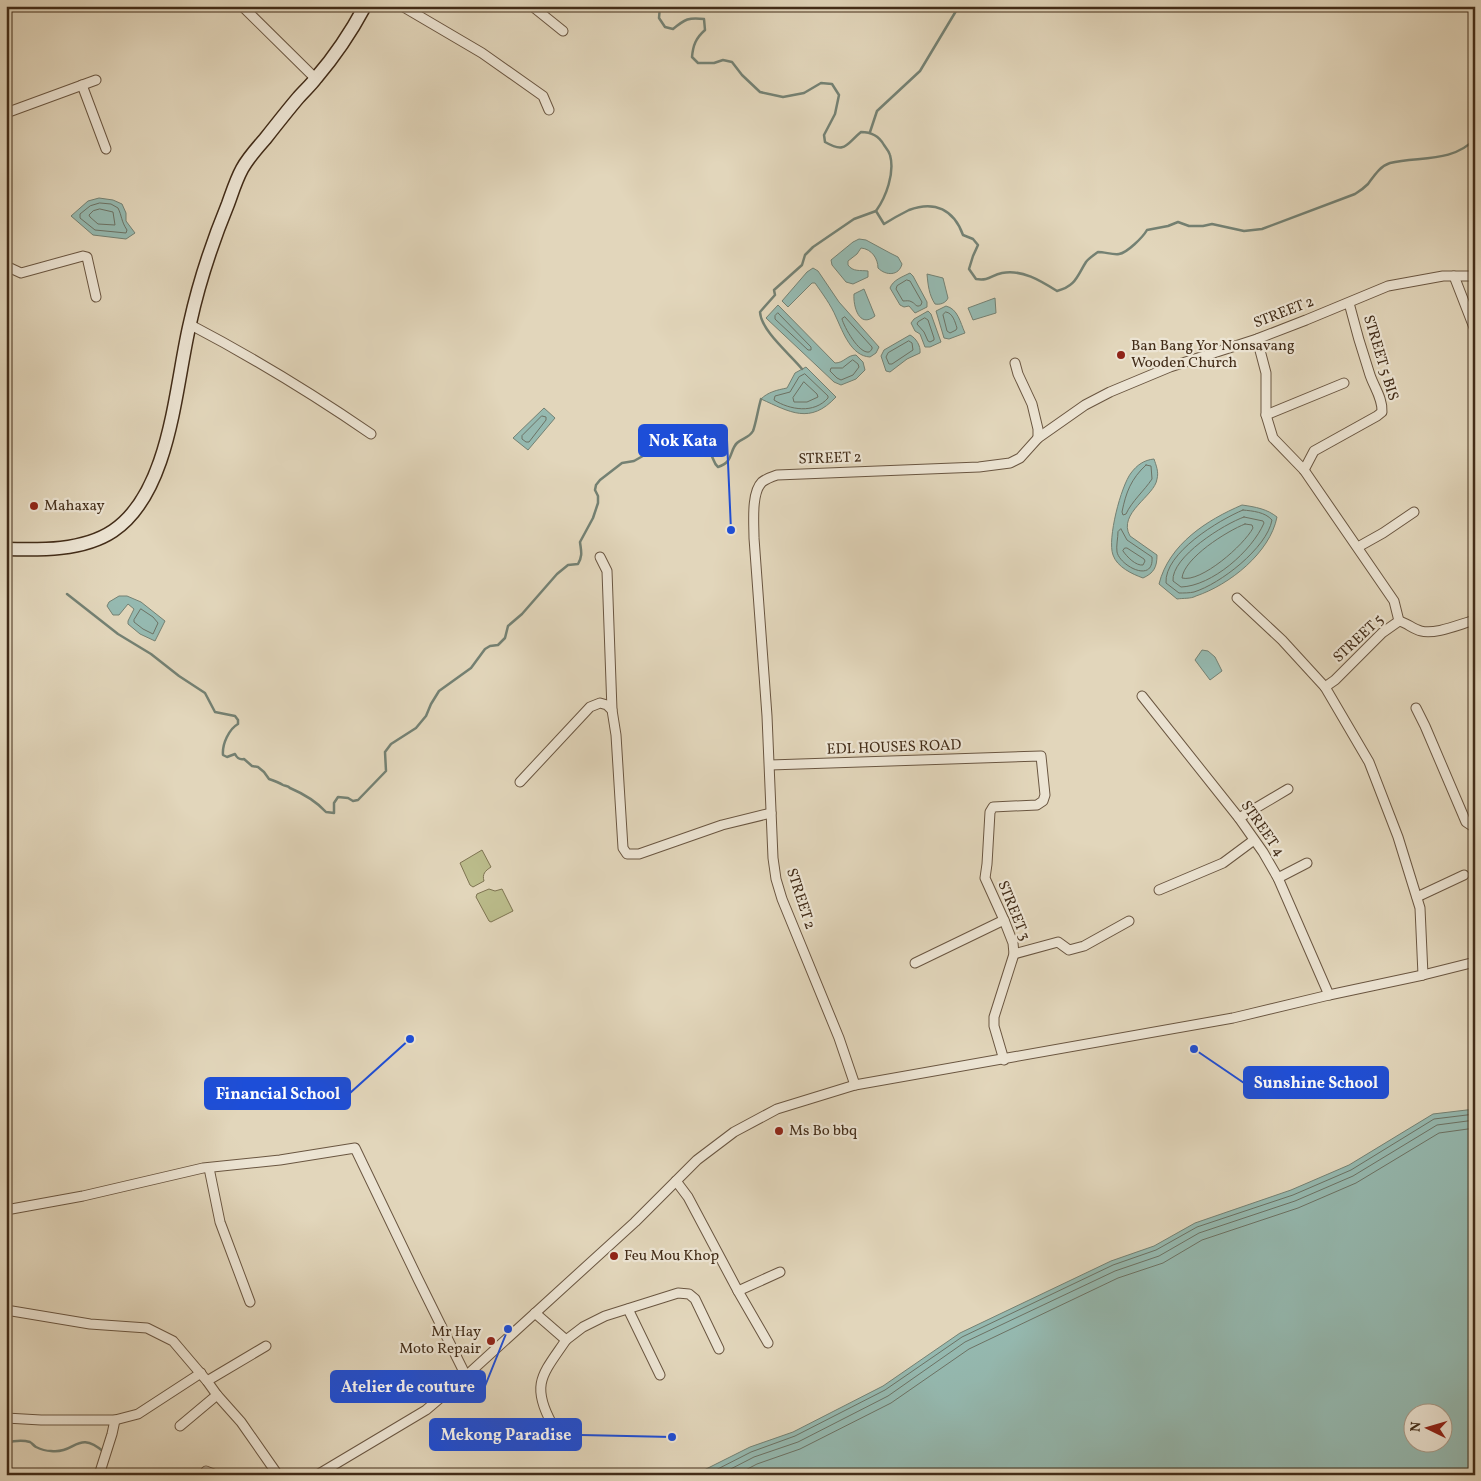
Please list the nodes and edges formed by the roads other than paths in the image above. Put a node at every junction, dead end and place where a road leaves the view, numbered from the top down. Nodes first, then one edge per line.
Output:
1 (242, 6) edge
2 (365, 6) edge
3 (402, 6) edge
4 (532, 6) edge
5 (563, 30) dead end
6 (316, 79) junction
7 (96, 80) dead end
8 (82, 85) junction
9 (549, 110) dead end
10 (6, 113) edge
11 (106, 149) dead end
12 (6, 266) edge
13 (1454, 276) junction
14 (1475, 276) edge
15 (96, 297) dead end
16 (1349, 303) junction
17 (189, 324) junction
18 (1475, 330) edge
19 (1257, 339) junction
20 (1016, 363) dead end
21 (1344, 383) dead end
22 (1266, 415) junction
23 (371, 434) dead end
24 (1038, 438) junction
25 (1304, 470) junction
26 (1414, 512) dead end
27 (1358, 547) junction
28 (6, 549) edge
29 (600, 557) dead end
30 (1237, 598) dead end
31 (1475, 620) edge
32 (1399, 622) junction
33 (1325, 687) junction
34 (1142, 696) dead end
35 (1416, 708) dead end
36 (612, 710) junction
37 (1041, 756) joint
38 (770, 766) junction
39 (520, 782) dead end
40 (1288, 789) dead end
41 (771, 813) junction
42 (1239, 818) junction
43 (1475, 827) edge
44 (1254, 840) junction
45 (1307, 863) dead end
46 (1464, 875) dead end
47 (1278, 878) junction
48 (1159, 890) dead end
49 (1417, 897) junction
50 (1004, 920) junction
51 (1129, 921) dead end
52 (1014, 954) junction
53 (1475, 962) edge
54 (914, 963) dead end
55 (1423, 975) junction
56 (1329, 995) junction
57 (1004, 1060) junction
58 (855, 1085) junction
59 (209, 1168) junction
60 (676, 1181) junction
61 (6, 1210) edge
62 (780, 1272) dead end
63 (738, 1291) junction
64 (250, 1302) dead end
65 (628, 1309) junction
66 (6, 1310) edge
67 (535, 1313) junction
68 (566, 1340) junction
69 (768, 1343) dead end
70 (266, 1346) dead end
71 (719, 1349) dead end
72 (660, 1375) dead end
73 (466, 1376) junction
74 (204, 1377) junction
75 (217, 1395) junction
76 (6, 1418) edge
77 (115, 1420) junction
78 (552, 1424) dead end
79 (180, 1426) dead end
80 (206, 1471) dead end
81 (99, 1475) edge
82 (216, 1475) edge
83 (278, 1475) edge
84 (317, 1475) edge

1 - 6 street
2 - 6 street
3 - 9 street
4 - 5 street
6 - 17 street
7 - 8 street
8 - 10 street
8 - 11 street
12 - 15 street
13 - 14 street, STREET 2
13 - 16 street, STREET 2
13 - 18 street
16 - 19 street, STREET 2
16 - 25 street, STREET 5 BIS
17 - 23 street
17 - 28 street
19 - 22 street, STREET 5
19 - 24 street, STREET 2
20 - 24 street
21 - 22 street
22 - 25 street, STREET 5
24 - 38 street, STREET 2
25 - 27 street, STREET 5
26 - 27 street
27 - 32 street, STREET 5
29 - 36 street
30 - 33 street
31 - 32 street
32 - 33 street, STREET 5
33 - 49 street
34 - 42 street, STREET 4
35 - 43 street
36 - 39 street
36 - 41 street
37 - 38 street, EDL HOUSES ROAD
37 - 50 street, STREET 3
38 - 41 street, STREET 2
40 - 42 street
41 - 58 street, STREET 2
42 - 44 street, STREET 4
44 - 47 street, STREET 4
44 - 48 street
45 - 47 street
46 - 49 street
47 - 56 street, STREET 4
49 - 55 street
50 - 52 street, STREET 3
50 - 54 street
51 - 52 street
52 - 57 street, STREET 3
53 - 55 street
55 - 56 street
56 - 57 street
57 - 58 street
58 - 60 street
59 - 61 street
59 - 64 street
59 - 73 street
60 - 63 street
60 - 67 street
62 - 63 street
63 - 69 street
65 - 68 street
65 - 71 street
65 - 72 street
66 - 74 street
67 - 68 street
67 - 73 street
68 - 78 street
70 - 74 street
73 - 84 street
74 - 75 street
74 - 77 street
75 - 79 street
75 - 83 street
76 - 77 street
77 - 81 street
80 - 82 street

